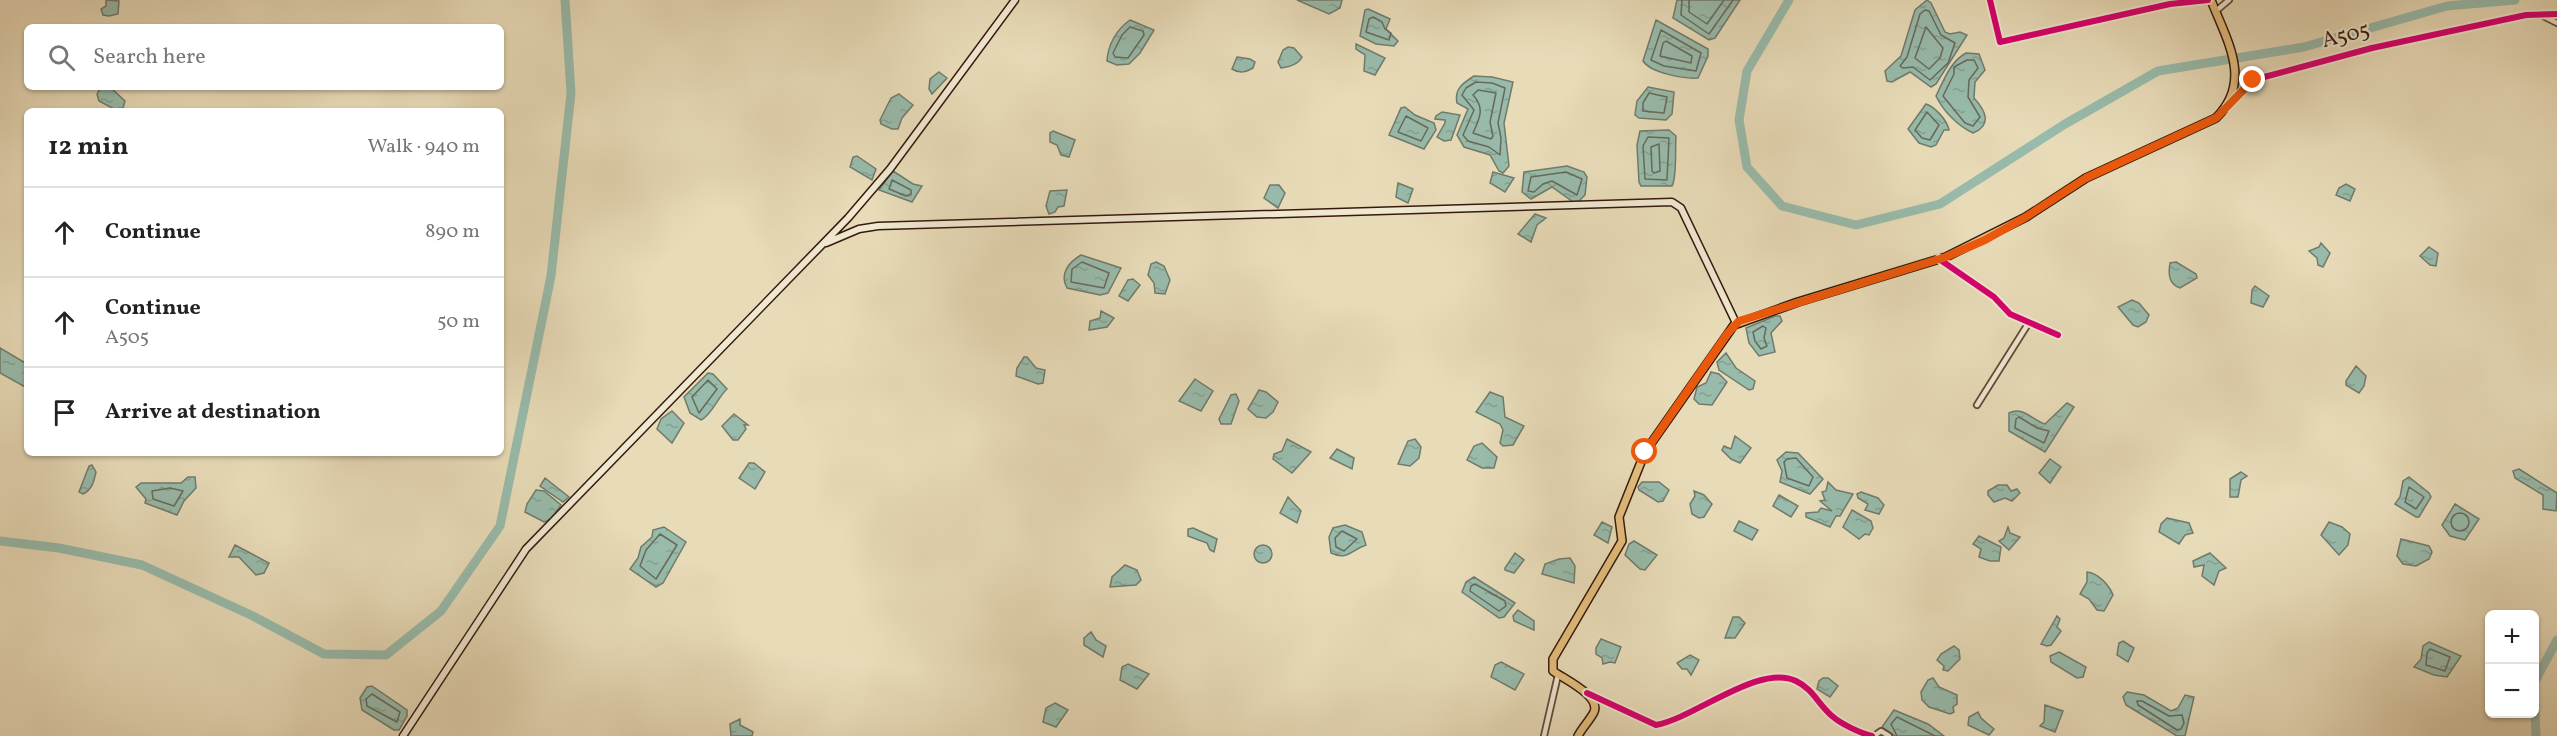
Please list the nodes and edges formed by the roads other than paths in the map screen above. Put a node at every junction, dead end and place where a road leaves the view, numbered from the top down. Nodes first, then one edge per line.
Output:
1 (1015, 0) edge
2 (1990, 0) edge
3 (2210, 0) edge
4 (2229, 0) edge
5 (2170, 2) edge
6 (2216, 11) junction
7 (2557, 14) edge
8 (2543, 16) junction
9 (2557, 23) edge
10 (2227, 107) junction
11 (826, 243) junction
12 (1939, 259) junction
13 (1736, 323) junction
14 (2028, 324) junction
15 (2058, 335) dead end
16 (1977, 405) dead end
17 (1558, 675) junction
18 (1587, 693) junction
19 (403, 736) edge
20 (1544, 736) edge
21 (1578, 736) edge
22 (1873, 736) edge
23 (1889, 736) edge

1 - 11 main road
2 - 5 street
3 - 5 street
3 - 6 main road
4 - 6 street
6 - 10 main road
7 - 8 street, A505
8 - 9 street
8 - 10 street, A505
10 - 12 main road
11 - 13 main road
11 - 19 main road
12 - 13 main road
12 - 14 street
13 - 17 main road
14 - 15 street
14 - 16 street
17 - 18 main road
17 - 20 street
18 - 21 main road
18 - 22 street
22 - 23 street

